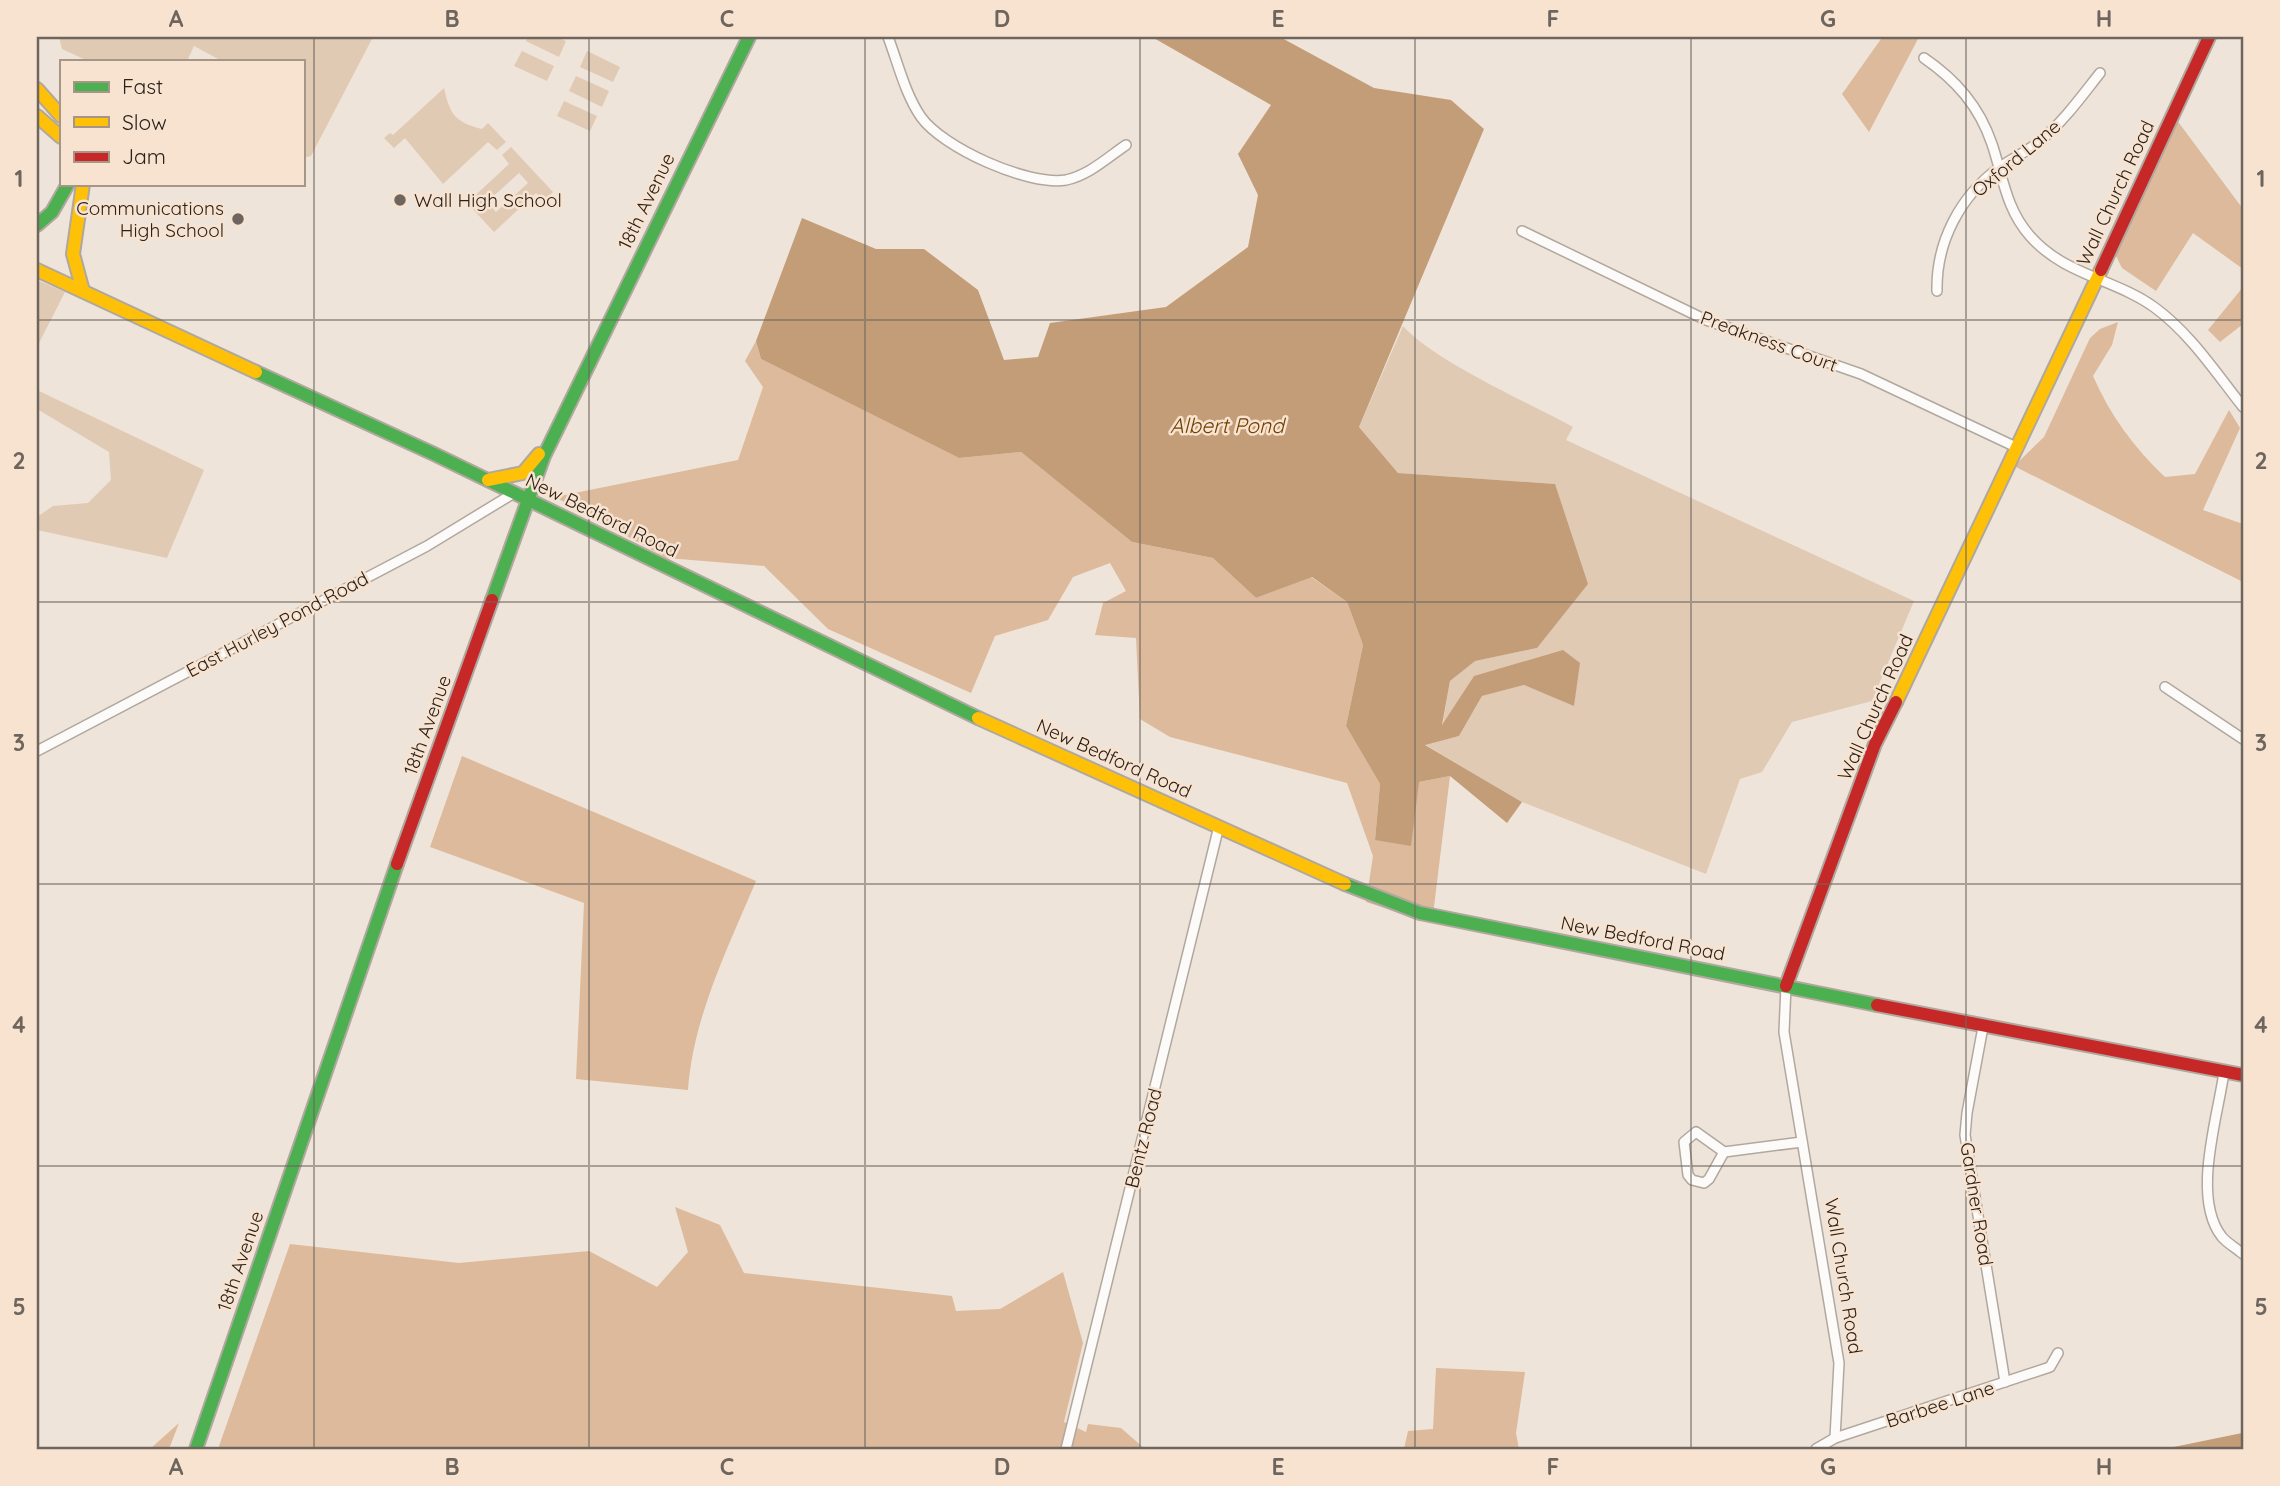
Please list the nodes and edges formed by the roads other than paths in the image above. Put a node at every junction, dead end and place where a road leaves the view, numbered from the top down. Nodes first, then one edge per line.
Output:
1 (749, 37) edge
2 (888, 37) edge
3 (2210, 37) edge
4 (1924, 58) dead end
5 (2100, 73) dead end
6 (37, 89) edge
7 (60, 115) edge
8 (37, 116) edge
9 (60, 136) edge
10 (1126, 145) dead end
11 (1999, 168) junction
12 (67, 186) edge
13 (83, 186) edge
14 (37, 225) edge
15 (1522, 231) dead end
16 (37, 270) edge
17 (2095, 279) junction
18 (83, 291) junction
19 (1937, 291) dead end
20 (2243, 407) edge
21 (563, 415) junction
22 (2018, 448) junction
23 (488, 480) junction
24 (514, 493) junction
25 (527, 501) junction
26 (2165, 687) dead end
27 (2243, 738) edge
28 (37, 751) edge
29 (1219, 826) junction
30 (1786, 986) junction
31 (1983, 1027) junction
32 (2224, 1072) junction
33 (2243, 1075) edge
34 (1802, 1142) junction
35 (1724, 1152) junction
36 (2243, 1254) edge
37 (2058, 1353) dead end
38 (2005, 1382) junction
39 (1835, 1438) junction
40 (196, 1449) edge
41 (1066, 1449) edge
42 (1816, 1449) edge

1 - 21 main road, 18th Avenue
2 - 10 street
3 - 17 main road, Wall Church Road
4 - 11 street
5 - 11 street, Oxford Lane
6 - 7 main road
8 - 9 main road
11 - 17 street
11 - 19 street, Oxford Lane
12 - 14 main road
13 - 18 main road
15 - 22 street, Preakness Court
16 - 18 main road, New Bedford Road
17 - 20 street
17 - 22 main road, Wall Church Road
18 - 23 main road, New Bedford Road
21 - 23 main road
21 - 25 main road, 18th Avenue
22 - 30 main road, Wall Church Road
23 - 24 main road, New Bedford Road
24 - 25 main road, New Bedford Road
24 - 28 street, East Hurley Pond Road
25 - 29 main road, New Bedford Road
25 - 40 main road, 18th Avenue
26 - 27 street
29 - 30 main road, New Bedford Road
29 - 41 street, Bentz Road
30 - 31 main road, New Bedford Road
30 - 34 street, Wall Church Road
31 - 32 main road, New Bedford Road
31 - 38 street, Gardner Road
32 - 33 main road, New Bedford Road
32 - 36 street
34 - 35 street
34 - 39 street, Wall Church Road
35 - 35 street
37 - 38 street, Barbee Lane
38 - 39 street, Barbee Lane
39 - 42 street, Barbee Lane

